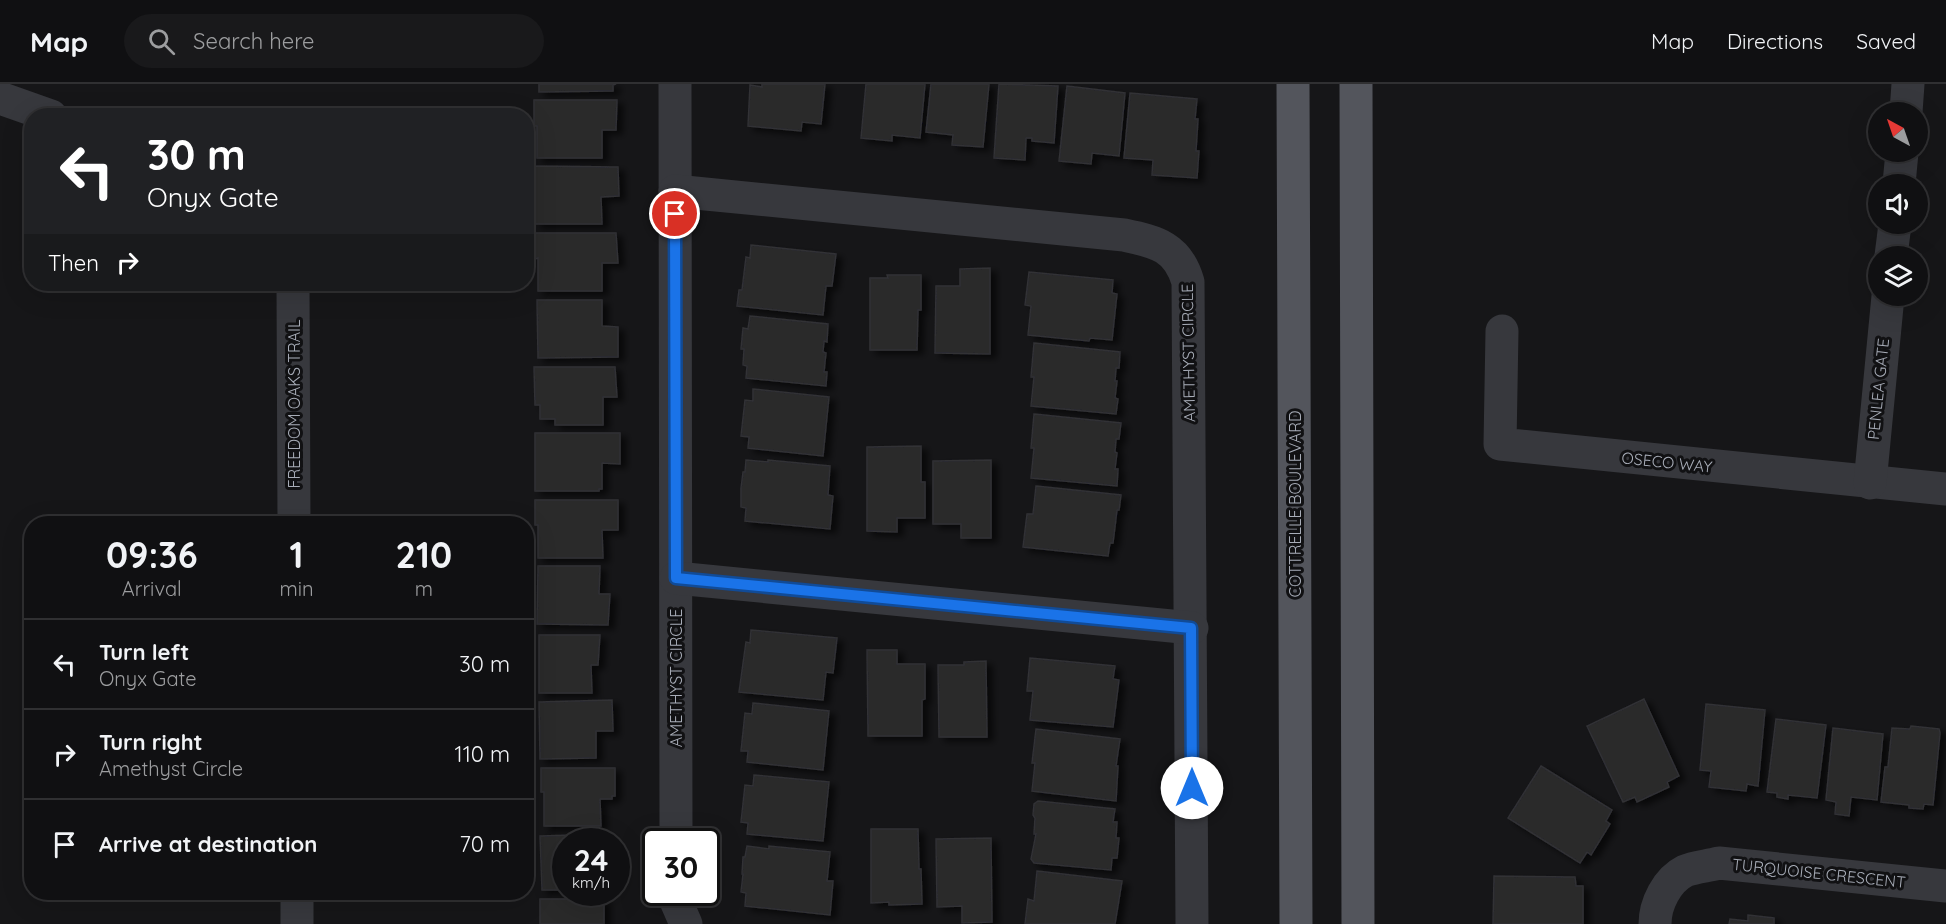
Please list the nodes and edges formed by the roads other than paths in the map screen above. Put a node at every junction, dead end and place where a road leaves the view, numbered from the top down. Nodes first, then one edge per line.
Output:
1 (675, 84) edge
2 (1293, 84) edge
3 (1356, 84) edge
4 (1908, 84) edge
5 (0, 98) edge
6 (1907, 102) edge
7 (28, 108) edge
8 (675, 191) junction
9 (293, 291) edge
10 (1887, 306) edge
11 (1502, 332) dead end
12 (1870, 483) junction
13 (1946, 489) edge
14 (294, 516) edge
15 (676, 578) junction
16 (1191, 628) junction
17 (676, 828) edge
18 (1946, 886) edge
19 (297, 900) edge
20 (678, 906) edge
21 (297, 924) edge
22 (686, 924) edge
23 (1192, 924) edge
24 (1296, 924) edge
25 (1358, 924) edge
26 (1655, 924) edge

1 - 8 street, AMETHYST CIRCLE
2 - 24 main road, COTTRELLE BOULEVARD
3 - 25 main road
4 - 6 street
5 - 7 street
8 - 15 street, AMETHYST CIRCLE
8 - 16 street, AMETHYST CIRCLE
9 - 14 street, FREEDOM OAKS TRAIL
10 - 12 street, PENLEA GATE
11 - 12 street, OSECO WAY
12 - 13 street, OSECO WAY
15 - 16 street
15 - 17 street, AMETHYST CIRCLE
16 - 23 street, AMETHYST CIRCLE
18 - 26 street, TURQUOISE CRESCENT
19 - 21 street
20 - 22 street

